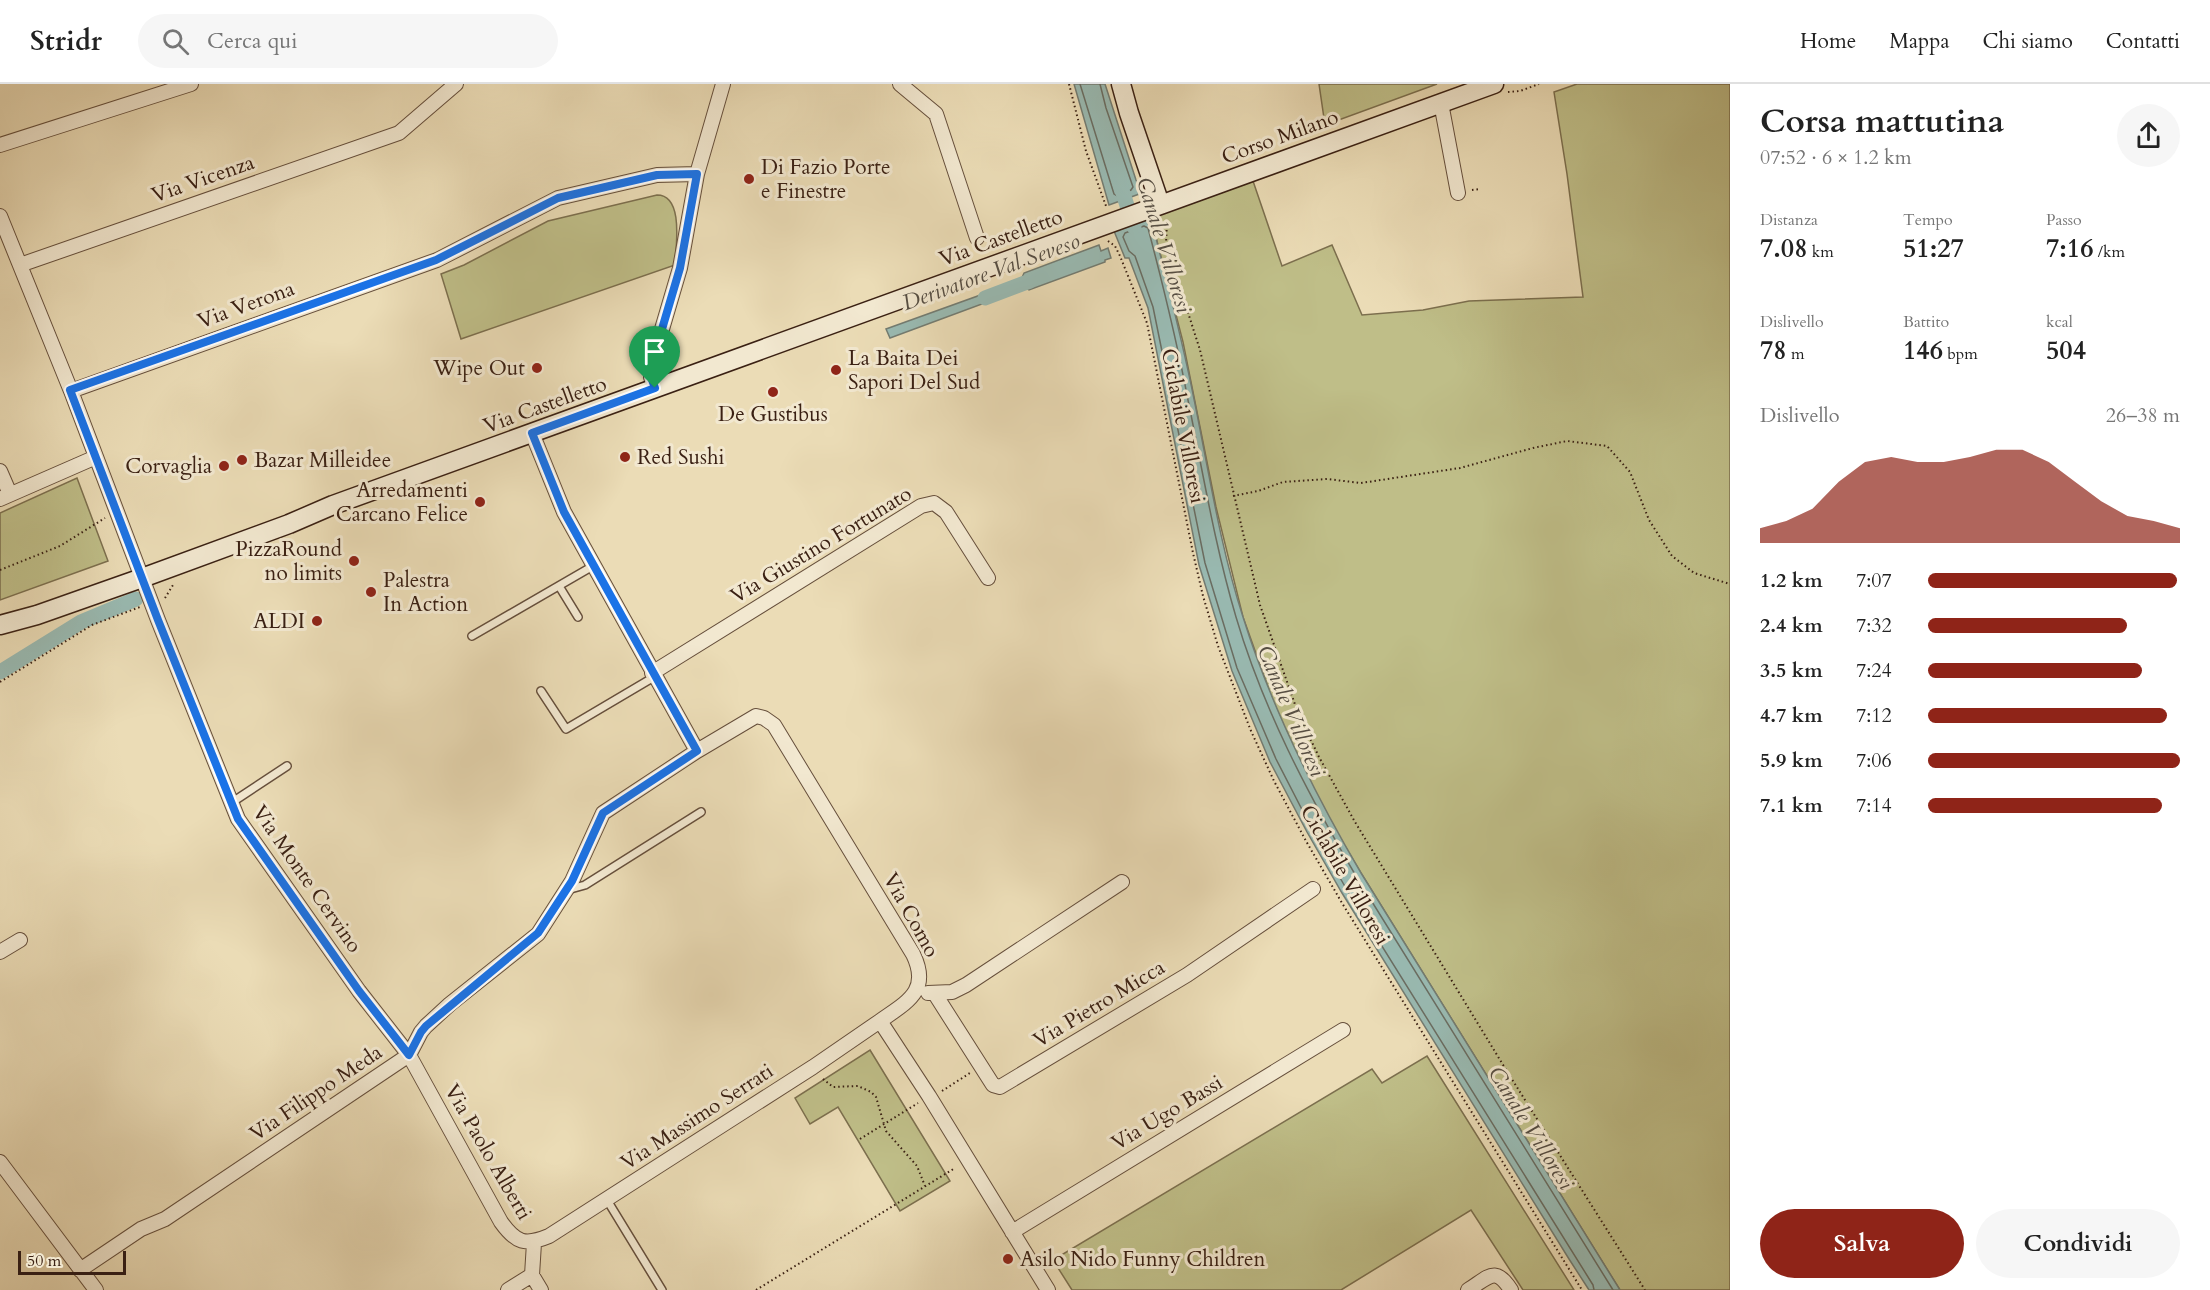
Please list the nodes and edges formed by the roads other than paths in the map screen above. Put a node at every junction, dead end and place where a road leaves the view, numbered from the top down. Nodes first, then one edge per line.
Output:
1 (191, 84) edge
2 (456, 84) edge
3 (723, 84) edge
4 (900, 84) edge
5 (1121, 84) edge
6 (1494, 84) edge
7 (1441, 103) junction
8 (0, 145) edge
9 (697, 174) junction
10 (1458, 193) dead end
11 (1159, 204) junction
12 (0, 216) edge
13 (1106, 227) joint
14 (977, 237) dead end
15 (20, 265) junction
16 (655, 388) junction
17 (70, 390) junction
18 (532, 433) junction
19 (97, 461) junction
20 (0, 471) edge
21 (5, 496) edge
22 (593, 566) junction
23 (142, 578) junction
24 (988, 578) dead end
25 (559, 586) junction
26 (578, 618) dead end
27 (0, 625) edge
28 (472, 636) dead end
29 (653, 675) junction
30 (541, 691) dead end
31 (751, 717) joint
32 (697, 751) junction
33 (286, 766) dead end
34 (231, 803) junction
35 (701, 812) dead end
36 (1122, 882) dead end
37 (1313, 889) dead end
38 (567, 890) junction
39 (20, 940) dead end
40 (0, 952) edge
41 (917, 992) junction
42 (934, 994) junction
43 (880, 1021) junction
44 (1343, 1030) dead end
45 (409, 1055) junction
46 (0, 1162) edge
47 (607, 1200) junction
48 (1012, 1232) junction
49 (534, 1243) junction
50 (80, 1270) junction
51 (532, 1275) junction
52 (93, 1289) edge
53 (508, 1290) edge
54 (541, 1290) edge
55 (662, 1290) edge
56 (1048, 1290) edge
57 (1468, 1290) edge
58 (1511, 1290) edge

1 - 8 street
2 - 15 street, Via Vicenza
3 - 9 street
4 - 14 street
5 - 11 main road
6 - 7 main road, Corso Milano
7 - 10 street
7 - 11 main road, Corso Milano
9 - 16 street
9 - 17 street, Via Verona
11 - 13 main road, Corso Milano
12 - 15 street, Via Monte Cervino
13 - 16 main road, Via Castelletto
15 - 17 street, Via Monte Cervino
16 - 18 main road, Via Castelletto
17 - 19 street, Via Monte Cervino
18 - 22 street
18 - 23 main road, Via Castelletto
19 - 21 street
19 - 23 street, Via Monte Cervino
20 - 21 street
22 - 25 lane
22 - 29 street
23 - 27 main road, Via Castelletto
23 - 34 street, Via Monte Cervino
24 - 29 street, Via Giustino Fortunato
25 - 26 lane
25 - 28 lane
29 - 30 lane
29 - 32 street
31 - 32 street, Via Filippo Meda
31 - 41 street, Via Como
32 - 38 street, Via Filippo Meda
33 - 34 lane
34 - 45 street, Via Monte Cervino
35 - 38 lane
36 - 42 street
37 - 42 street, Via Pietro Micca
38 - 45 street, Via Filippo Meda
39 - 40 street
41 - 42 street
41 - 43 street, Via Como
43 - 47 street, Via Massimo Serrati
43 - 48 street
44 - 48 street, Via Ugo Bassi
45 - 49 street, Via Paolo Alberti
45 - 50 street, Via Filippo Meda
46 - 50 street
47 - 49 street, Via Massimo Serrati
47 - 55 lane
48 - 56 street
49 - 51 street, Via Paolo Alberti
50 - 52 street
51 - 53 street
51 - 54 street
57 - 58 street

